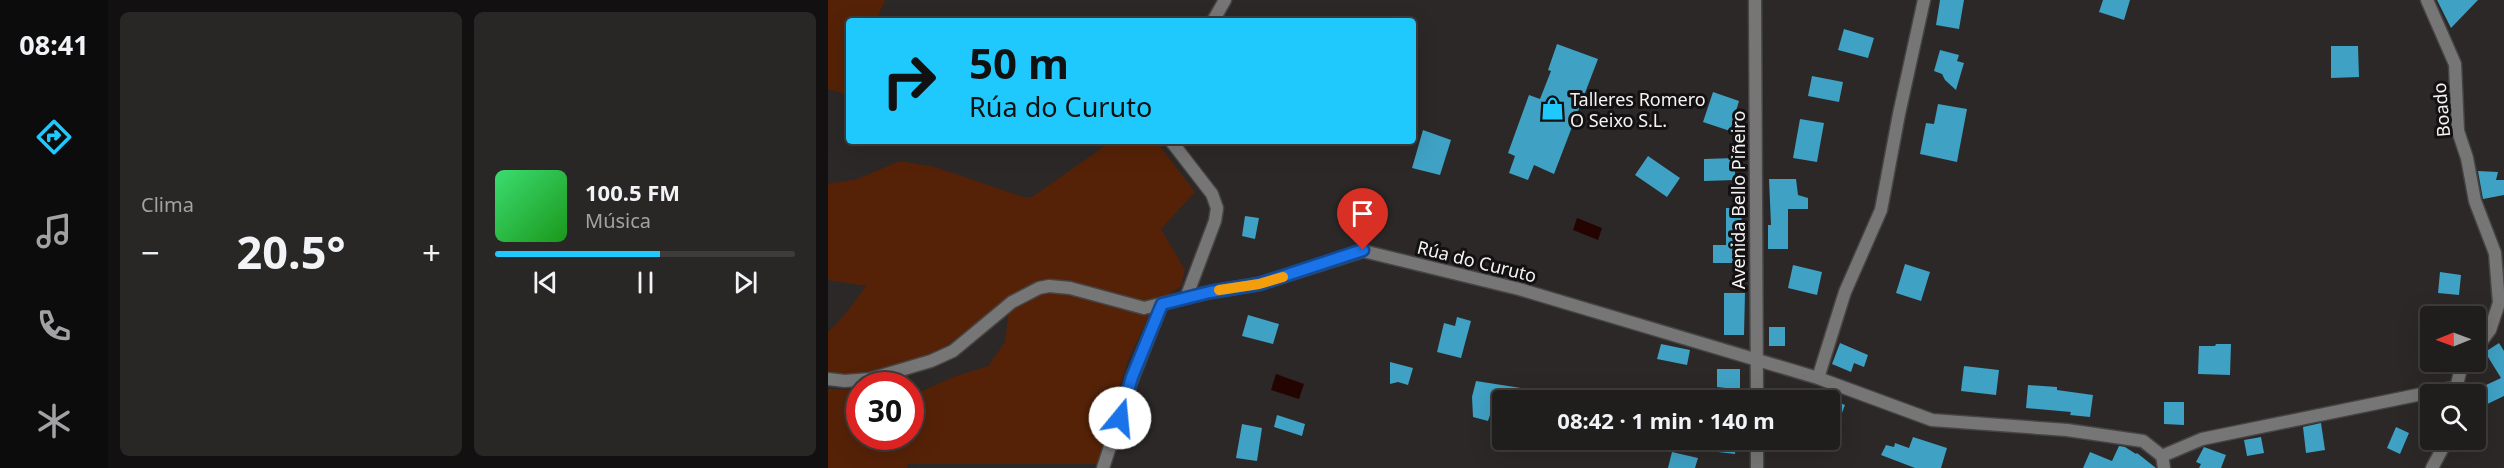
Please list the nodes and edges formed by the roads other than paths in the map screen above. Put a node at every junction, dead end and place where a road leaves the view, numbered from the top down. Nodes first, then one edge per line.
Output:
1 (1226, 0) edge
2 (1755, 0) edge
3 (1924, 0) edge
4 (2427, 0) edge
5 (1215, 18) edge
6 (1174, 144) edge
7 (2500, 251) edge
8 (1186, 298) junction
9 (1162, 304) junction
10 (2486, 335) edge
11 (1757, 360) junction
12 (1818, 378) junction
13 (828, 379) edge
14 (1757, 390) edge
15 (2420, 398) edge
16 (1757, 450) edge
17 (2442, 450) edge
18 (2163, 462) edge
19 (1103, 468) edge
20 (1757, 468) edge
21 (2432, 468) edge

1 - 5 street
2 - 11 street, Avenida Bello Piñeiro
3 - 12 street
4 - 7 street, Boado
6 - 8 street
7 - 10 street, Boado
8 - 9 street, Rúa do Curuto
8 - 11 street, Rúa do Curuto
9 - 13 street, Rúa do Curuto
9 - 19 street
11 - 12 street, Rúa do Curuto
11 - 14 street, Avenida Bello Piñeiro
12 - 18 street, Rúa do Curuto
15 - 18 street
16 - 20 street
17 - 21 street

